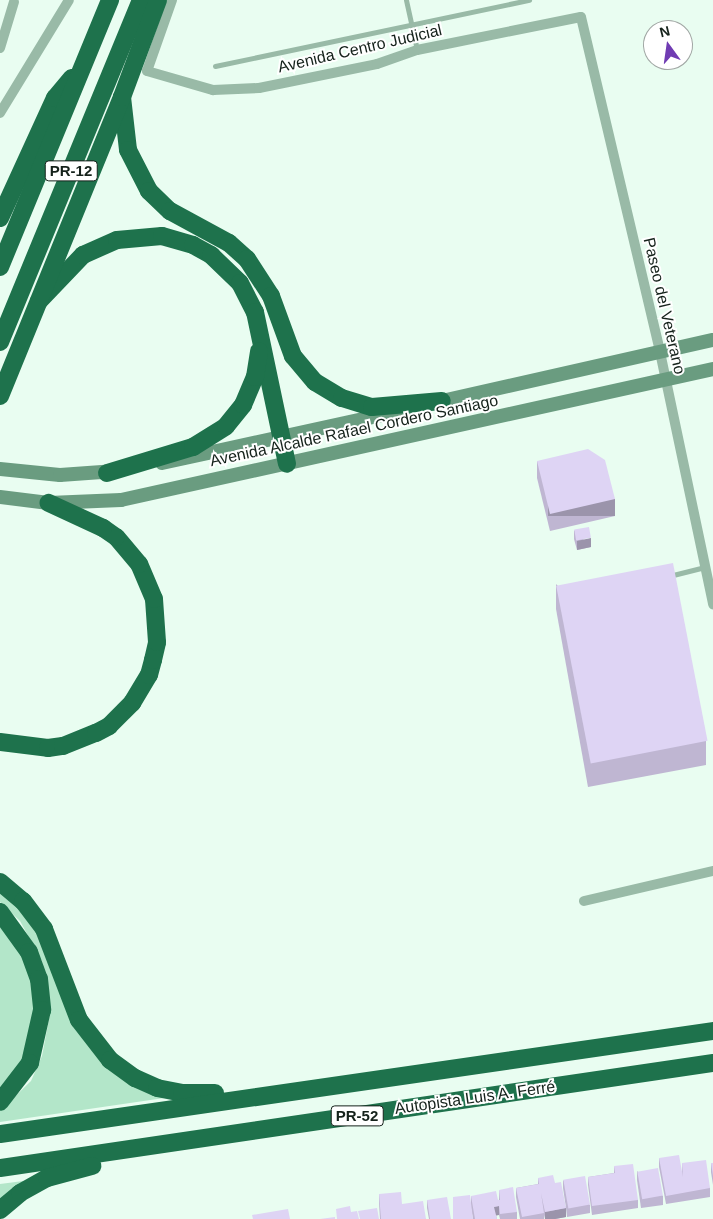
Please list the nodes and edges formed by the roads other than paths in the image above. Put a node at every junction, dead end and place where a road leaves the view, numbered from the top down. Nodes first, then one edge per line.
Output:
1 (69, 0) edge
2 (110, 0) edge
3 (141, 0) edge
4 (158, 0) edge
5 (172, 0) edge
6 (406, 0) edge
7 (529, 0) edge
8 (14, 2) dead end
9 (581, 17) joint
10 (411, 25) junction
11 (0, 48) edge
12 (416, 50) junction
13 (84, 64) junction
14 (215, 66) dead end
15 (122, 97) junction
16 (0, 113) edge
17 (0, 218) edge
18 (0, 267) edge
19 (39, 301) junction
20 (713, 340) edge
21 (261, 341) junction
22 (0, 342) edge
23 (660, 352) junction
24 (713, 369) edge
25 (665, 380) junction
26 (0, 396) edge
27 (442, 401) junction
28 (282, 439) junction
29 (287, 464) junction
30 (0, 469) edge
31 (107, 473) junction
32 (0, 497) edge
33 (49, 504) junction
34 (705, 567) junction
35 (669, 576) edge
36 (713, 604) edge
37 (0, 742) edge
38 (713, 871) edge
39 (0, 882) edge
40 (584, 901) dead end
41 (0, 912) edge
42 (713, 1031) edge
43 (713, 1063) edge
44 (360, 1083) junction
45 (0, 1102) edge
46 (0, 1134) edge
47 (181, 1142) junction
48 (0, 1168) edge
49 (0, 1210) edge

1 - 16 street
2 - 13 highway, PR-12
3 - 22 highway, PR-12
4 - 15 highway
5 - 12 street, Avenida Centro Judicial
6 - 10 lane
7 - 10 lane
8 - 11 street
9 - 12 street, Avenida Centro Judicial
9 - 23 street, Paseo del Veterano
10 - 12 lane
10 - 14 lane
13 - 17 highway
13 - 18 highway, PR-12
15 - 19 highway
15 - 27 highway
19 - 21 highway
19 - 26 highway
20 - 23 street, Avenida Alcalde Rafael Cordero Santiago
21 - 28 highway
21 - 31 highway
23 - 25 street, Paseo del Veterano
23 - 27 street, Avenida Alcalde Rafael Cordero Santiago
24 - 25 street, Avenida Alcalde Rafael Cordero Santiago
25 - 29 street, Avenida Alcalde Rafael Cordero Santiago
25 - 34 street, Paseo del Veterano
27 - 28 street, Avenida Alcalde Rafael Cordero Santiago
28 - 29 highway
28 - 31 street, Avenida Alcalde Rafael Cordero Santiago
29 - 33 street, Avenida Alcalde Rafael Cordero Santiago
30 - 31 street, Avenida Alcalde Rafael Cordero Santiago
32 - 33 street, Avenida Alcalde Rafael Cordero Santiago
33 - 37 highway
34 - 35 lane
34 - 36 street, Paseo del Veterano
38 - 40 street
39 - 44 highway
41 - 45 highway
42 - 44 highway, Autopista Luis A. Ferré / PR-52
43 - 47 highway, Autopista Luis A. Ferré / PR-52
44 - 46 highway, Autopista Luis A. Ferré / PR-52
47 - 48 highway, Autopista Luis A. Ferré / PR-52
47 - 49 highway

